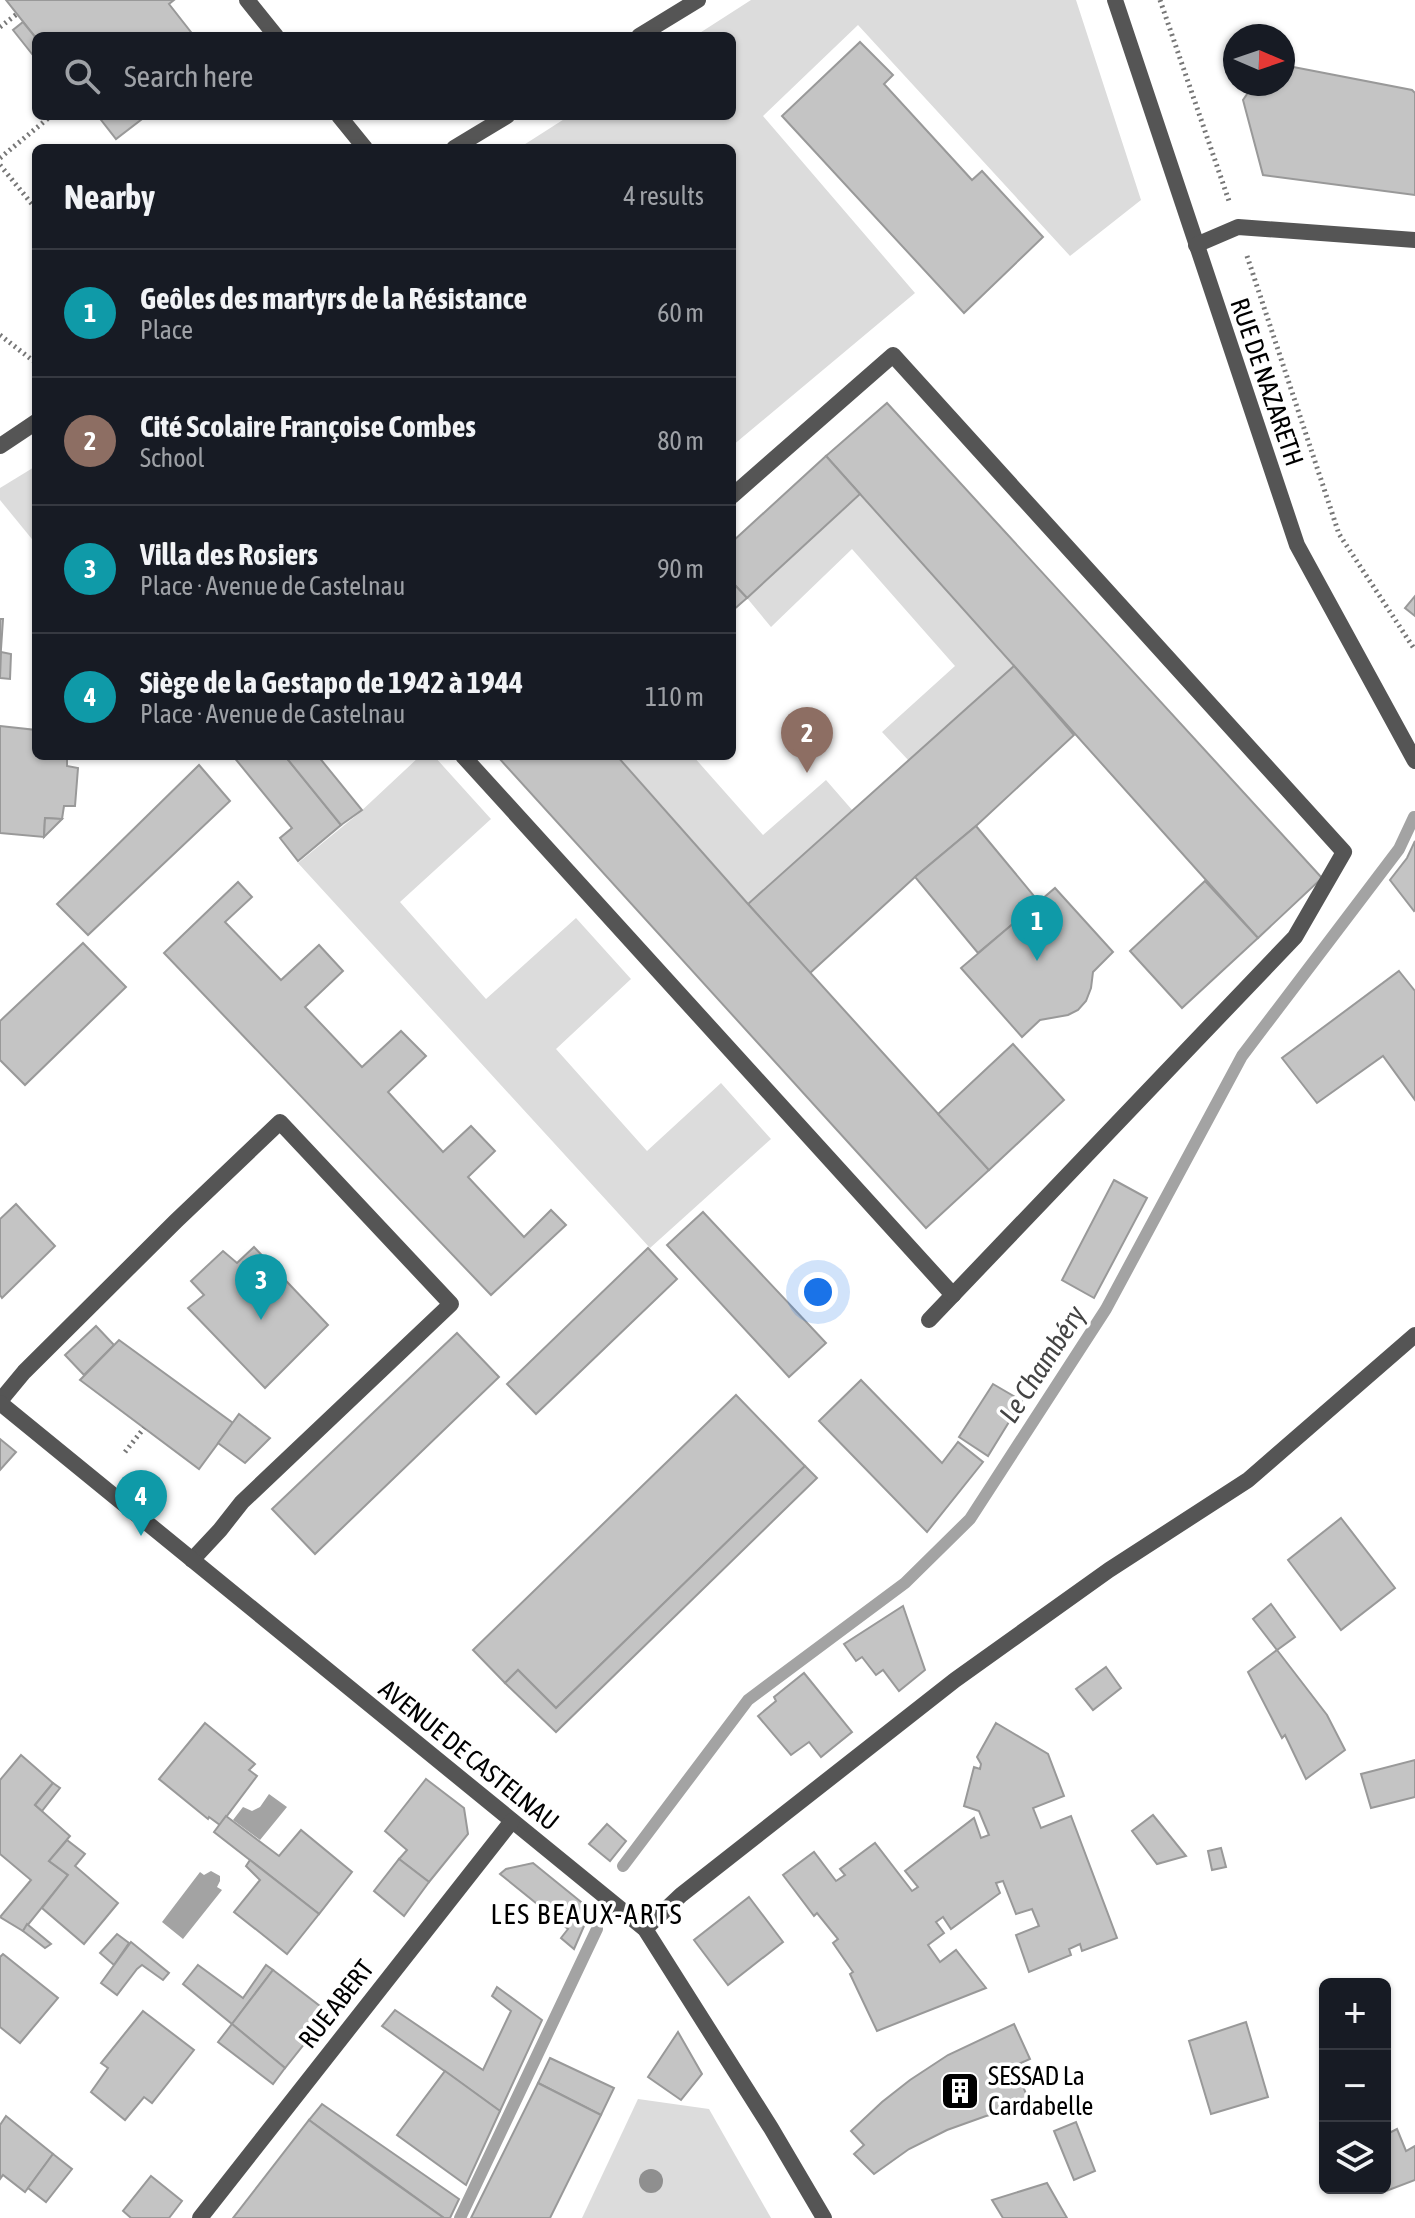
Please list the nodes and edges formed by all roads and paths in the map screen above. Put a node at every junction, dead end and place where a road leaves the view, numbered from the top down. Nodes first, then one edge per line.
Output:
1 (247, 0) edge
2 (698, 0) edge
3 (1115, 0) edge
4 (1160, 0) edge
5 (17, 14) dead end
6 (0, 27) edge
7 (273, 32) edge
8 (646, 32) edge
9 (46, 120) edge
10 (342, 120) edge
11 (500, 120) edge
12 (362, 144) edge
13 (461, 144) edge
14 (0, 158) edge
15 (0, 165) edge
16 (32, 204) edge
17 (1238, 227) junction
18 (1415, 240) edge
19 (1196, 245) junction
20 (0, 335) edge
21 (32, 360) edge
22 (32, 425) edge
23 (0, 446) edge
24 (736, 492) edge
25 (1415, 650) edge
26 (467, 760) edge
27 (1415, 761) edge
28 (953, 1295) junction
29 (929, 1320) dead end
30 (1415, 1335) edge
31 (0, 1402) edge
32 (144, 1428) dead end
33 (125, 1452) dead end
34 (192, 1560) junction
35 (512, 1821) junction
36 (645, 1929) junction
37 (200, 2218) edge
38 (824, 2218) edge

1 - 7 street
2 - 8 street
3 - 19 street, RUE DE NAZARETH
4 - 17 path
5 - 6 path
9 - 14 path
10 - 12 street
11 - 13 street
15 - 16 path
17 - 18 street
17 - 19 street
17 - 25 path
19 - 27 street, RUE DE NAZARETH
20 - 21 path
22 - 23 street
24 - 28 street
26 - 28 street
28 - 29 street
30 - 36 street
31 - 34 street, AVENUE DE CASTELNAU
31 - 34 street
32 - 33 path
34 - 35 street, AVENUE DE CASTELNAU
35 - 36 street, AVENUE DE CASTELNAU
35 - 37 street, RUE ABERT
36 - 38 street, AVENUE DE CASTELNAU

